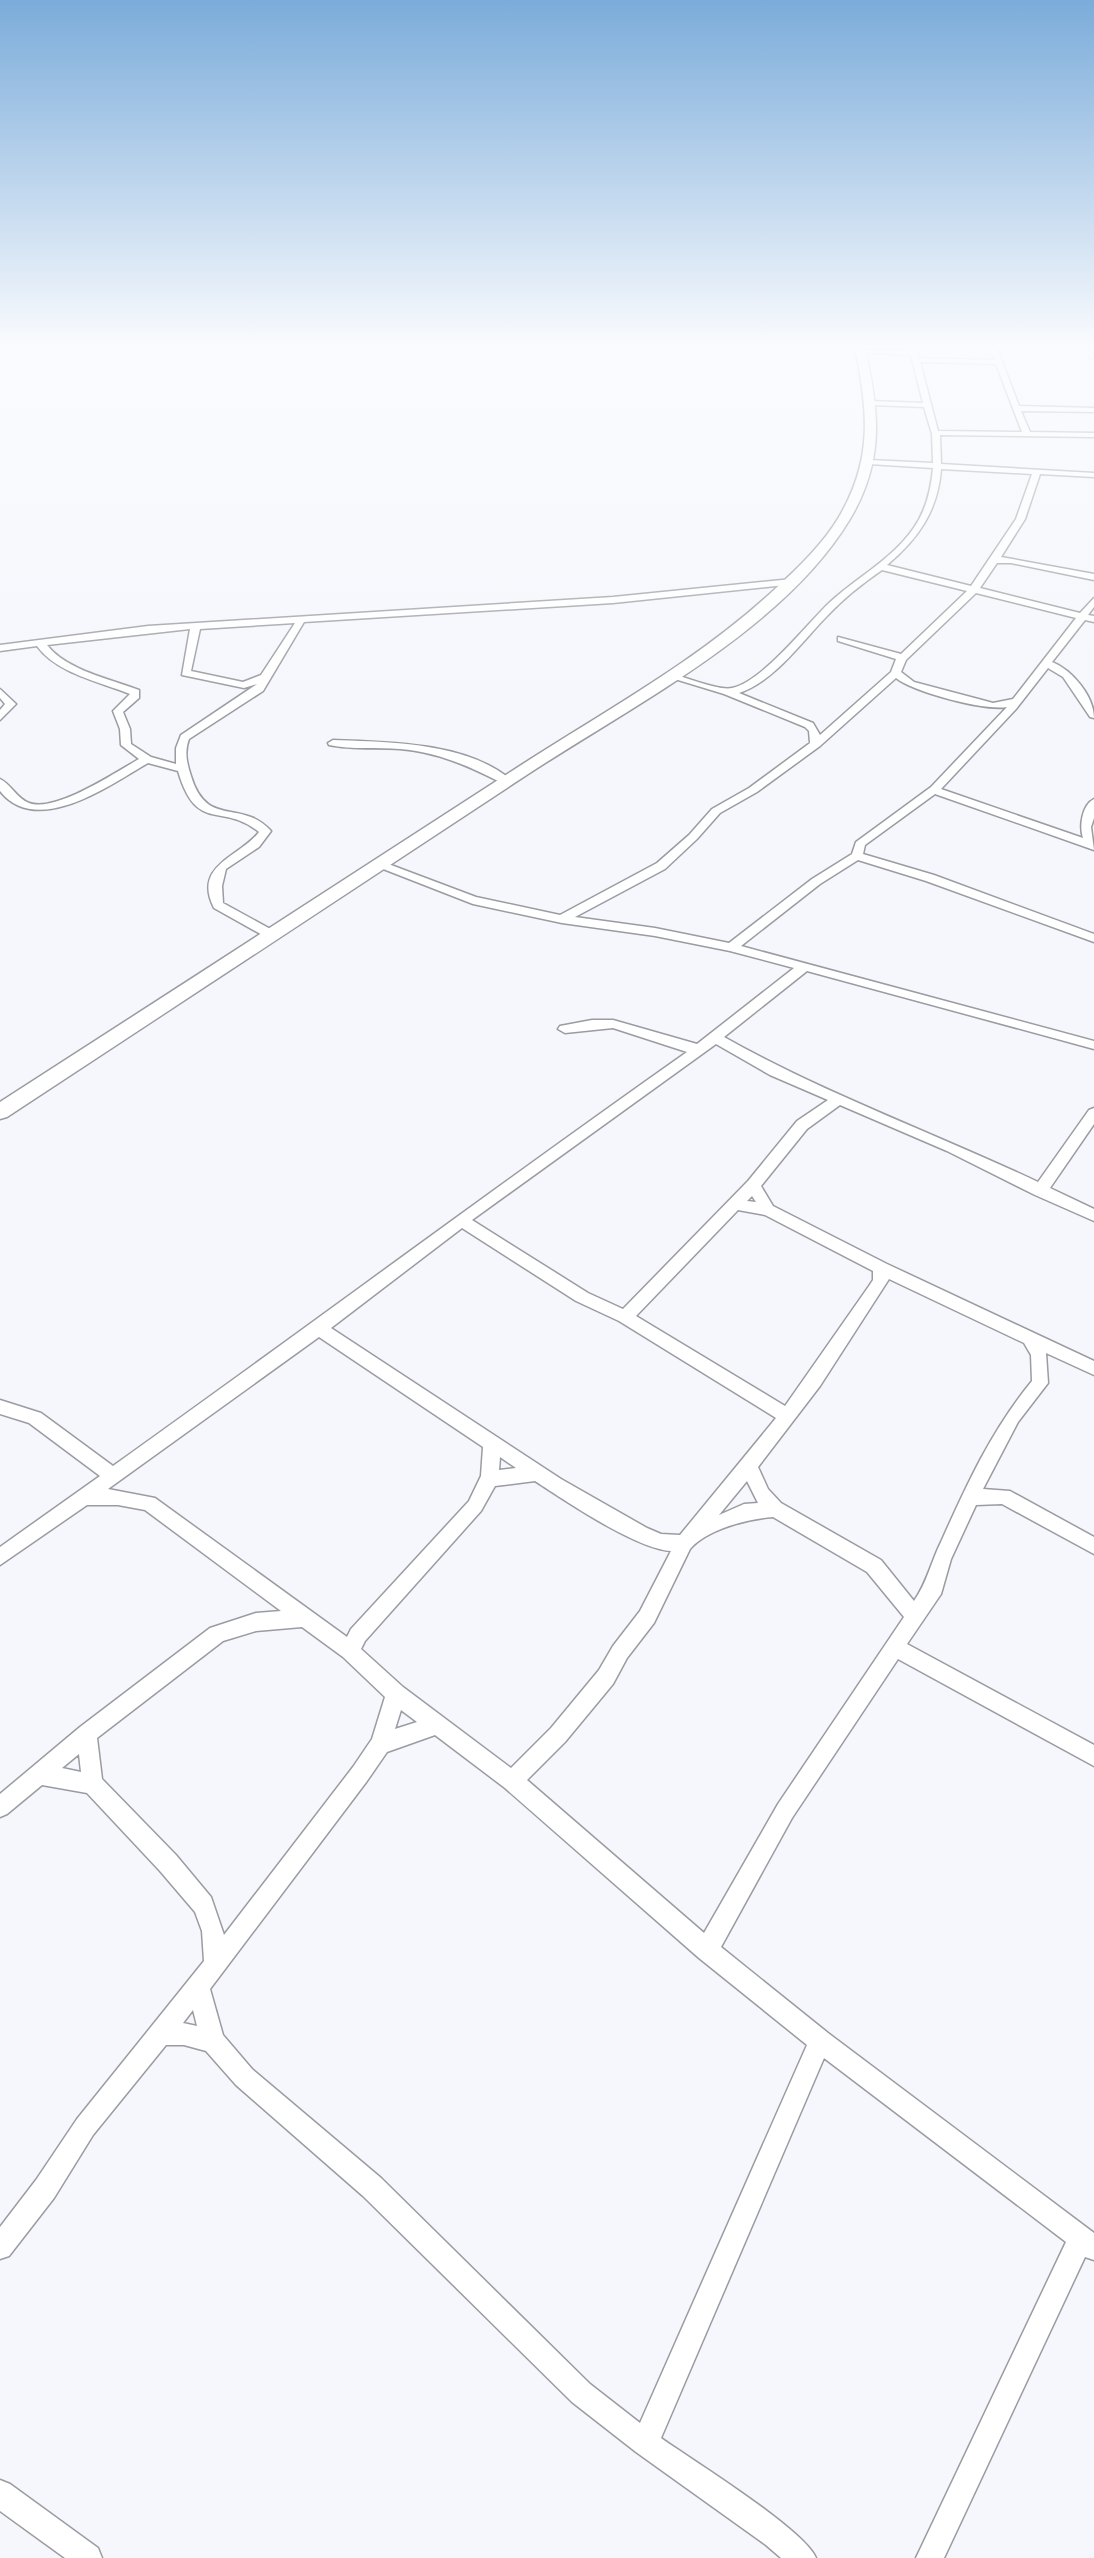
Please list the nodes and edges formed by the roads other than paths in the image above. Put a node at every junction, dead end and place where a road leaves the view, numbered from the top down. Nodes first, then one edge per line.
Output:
1 (867, 467) edge
2 (938, 467) edge
3 (944, 467) edge
4 (1036, 473) junction
5 (1094, 475) edge
6 (994, 560) junction
7 (882, 567) junction
8 (1094, 577) edge
9 (792, 582) junction
10 (972, 589) junction
11 (1094, 601) edge
12 (1082, 615) junction
13 (301, 618) junction
14 (1094, 619) edge
15 (195, 628) junction
16 (841, 639) dead end
17 (41, 641) junction
18 (0, 648) edge
19 (901, 659) junction
20 (1045, 663) junction
21 (896, 673) junction
22 (267, 676) junction
23 (670, 676) junction
24 (0, 692) edge
25 (728, 692) junction
26 (1015, 702) junction
27 (1094, 715) edge
28 (0, 717) edge
29 (333, 743) dead end
30 (816, 744) junction
31 (147, 760) junction
32 (183, 769) junction
33 (506, 781) junction
34 (0, 782) edge
35 (929, 793) junction
36 (1094, 802) edge
37 (1092, 846) edge
38 (857, 856) junction
39 (379, 865) junction
40 (562, 919) junction
41 (270, 934) junction
42 (1094, 938) edge
43 (731, 947) junction
44 (804, 967) junction
45 (565, 1029) dead end
46 (715, 1038) junction
47 (1094, 1045) edge
48 (699, 1049) junction
49 (839, 1099) junction
50 (0, 1112) edge
51 (1094, 1113) edge
52 (753, 1185) junction
53 (1040, 1191) junction
54 (733, 1204) junction
55 (768, 1210) junction
56 (1094, 1215) edge
57 (461, 1220) junction
58 (881, 1268) junction
59 (625, 1317) junction
60 (319, 1328) junction
61 (1029, 1336) junction
62 (1067, 1355) junction
63 (1094, 1368) edge
64 (1041, 1370) junction
65 (0, 1407) edge
66 (786, 1415) junction
67 (492, 1444) junction
68 (749, 1466) junction
69 (537, 1473) junction
70 (112, 1475) junction
71 (491, 1479) junction
72 (82, 1497) junction
73 (970, 1497) junction
74 (775, 1509) junction
75 (687, 1539) junction
76 (1094, 1546) edge
77 (0, 1558) edge
78 (914, 1616) junction
79 (304, 1618) junction
80 (894, 1647) junction
81 (350, 1651) junction
82 (396, 1695) junction
83 (437, 1725) junction
84 (87, 1734) junction
85 (380, 1744) junction
86 (1094, 1756) edge
87 (40, 1774) junction
88 (512, 1781) junction
89 (92, 1784) junction
90 (0, 1807) edge
91 (707, 1950) junction
92 (215, 1965) junction
93 (198, 1987) junction
94 (160, 2033) junction
95 (213, 2040) junction
96 (820, 2041) junction
97 (1088, 2243) edge
98 (0, 2247) edge
99 (645, 2444) junction
100 (0, 2494) edge
101 (74, 2554) edge
102 (802, 2558) edge
103 (930, 2558) edge

1 - 9 main road
2 - 7 street
3 - 4 street
4 - 5 street
4 - 6 street
6 - 8 street
6 - 10 street
7 - 10 street
7 - 25 street
9 - 13 street
9 - 23 main road
10 - 12 street
10 - 19 street
11 - 12 street
12 - 14 street
12 - 20 street
13 - 15 street
13 - 22 street
15 - 17 street
15 - 22 street
16 - 19 street
17 - 18 street
17 - 31 street
19 - 21 street
20 - 26 street
20 - 27 street
21 - 26 street
21 - 30 street
22 - 32 street
23 - 25 street
23 - 33 main road
24 - 28 street
25 - 30 street
26 - 35 street
29 - 33 street
30 - 40 street
31 - 32 street
31 - 34 street
32 - 41 street
33 - 39 main road
35 - 37 street
35 - 38 street
36 - 37 street
38 - 42 street
38 - 43 street
39 - 40 street
39 - 41 main road
40 - 43 street
41 - 50 main road
43 - 44 street
44 - 46 street
44 - 47 street
45 - 48 street
46 - 48 street
46 - 49 street
48 - 57 street
49 - 52 street
49 - 53 street
51 - 53 street
52 - 54 street
52 - 55 street
53 - 56 street
54 - 55 street
54 - 59 street
55 - 58 street
57 - 59 street
57 - 60 street
58 - 61 street
58 - 66 street
59 - 66 street
60 - 67 street
60 - 70 street
61 - 62 street
61 - 64 street
62 - 63 street
62 - 64 street
64 - 73 street
65 - 70 street
66 - 68 street
67 - 69 street
67 - 71 street
68 - 74 street
68 - 75 street
69 - 71 street
69 - 75 street
70 - 72 street
71 - 81 street
72 - 77 street
72 - 79 street
73 - 76 street
73 - 78 street
74 - 75 street
74 - 78 street
75 - 88 street
78 - 80 street
79 - 81 street
79 - 84 street
80 - 86 street
80 - 91 street
81 - 82 street
82 - 83 street
82 - 85 street
83 - 85 street
83 - 88 street
84 - 87 street
84 - 89 street
85 - 92 street
87 - 89 street
87 - 90 street
88 - 91 street
89 - 92 street
91 - 96 street
92 - 93 street
93 - 94 street
93 - 95 street
94 - 95 street
94 - 98 street
95 - 99 street
96 - 97 street
96 - 99 street
97 - 103 street
99 - 102 street
100 - 101 street

